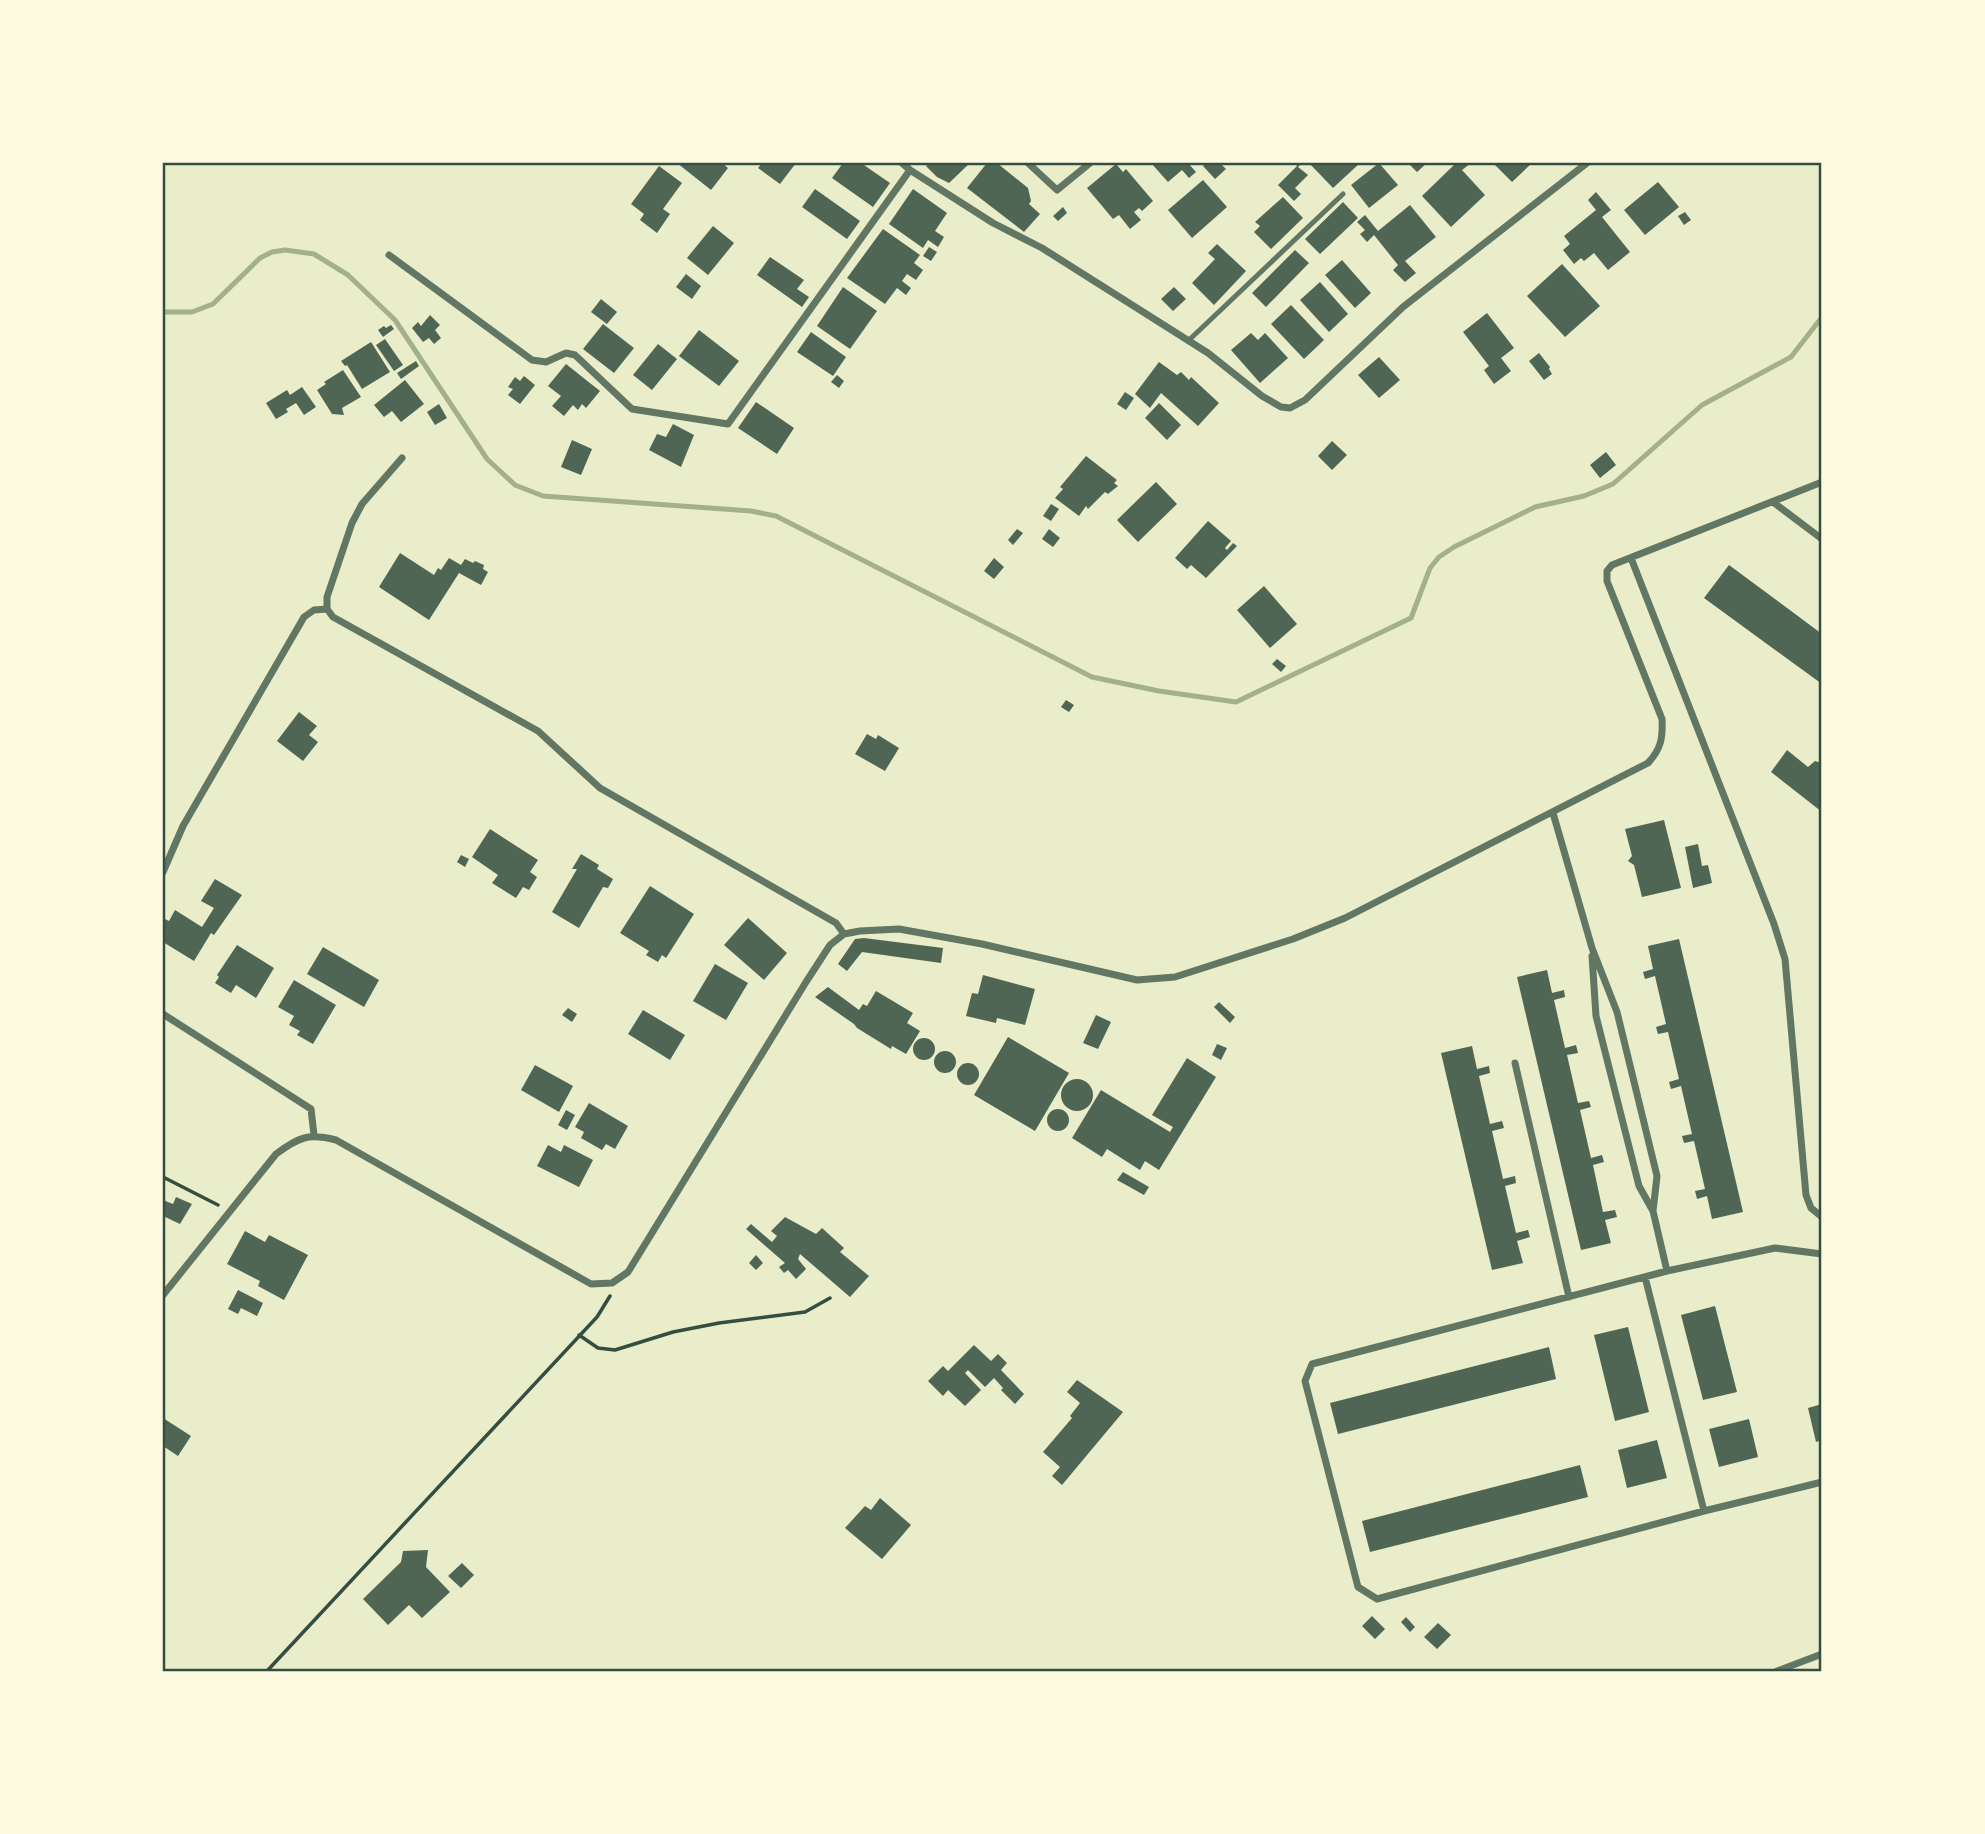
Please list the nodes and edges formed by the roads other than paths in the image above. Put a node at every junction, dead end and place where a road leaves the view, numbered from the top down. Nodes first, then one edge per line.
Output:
1 (902, 163) edge
2 (1028, 163) edge
3 (1090, 163) edge
4 (1585, 163) edge
5 (910, 170) junction
6 (1343, 194) dead end
7 (389, 255) dead end
8 (1188, 341) junction
9 (402, 458) dead end
10 (1822, 482) edge
11 (1773, 502) junction
12 (1822, 539) edge
13 (1631, 558) junction
14 (327, 608) junction
15 (1553, 813) junction
16 (163, 872) edge
17 (844, 934) junction
18 (1592, 948) junction
19 (163, 1014) edge
20 (1515, 1063) dead end
21 (314, 1135) junction
22 (1653, 1211) junction
23 (1822, 1217) edge
24 (1822, 1254) edge
25 (1667, 1271) junction
26 (1645, 1277) junction
27 (163, 1295) edge
28 (1569, 1297) junction
29 (1822, 1482) edge
30 (1704, 1511) junction
31 (1822, 1654) edge
32 (1777, 1671) edge

1 - 5 street
2 - 3 street
4 - 8 street
5 - 7 street
5 - 8 street
6 - 8 lane
9 - 14 street
10 - 11 street
11 - 12 street
11 - 13 street
13 - 15 street
13 - 23 street
14 - 16 street
14 - 17 street
15 - 17 street
15 - 18 street
17 - 21 street
18 - 22 street
18 - 22 street
19 - 21 street
20 - 28 street
21 - 27 street
22 - 25 street
24 - 25 street
25 - 26 street
26 - 28 street
26 - 30 street
28 - 30 street
29 - 30 street
31 - 32 street

